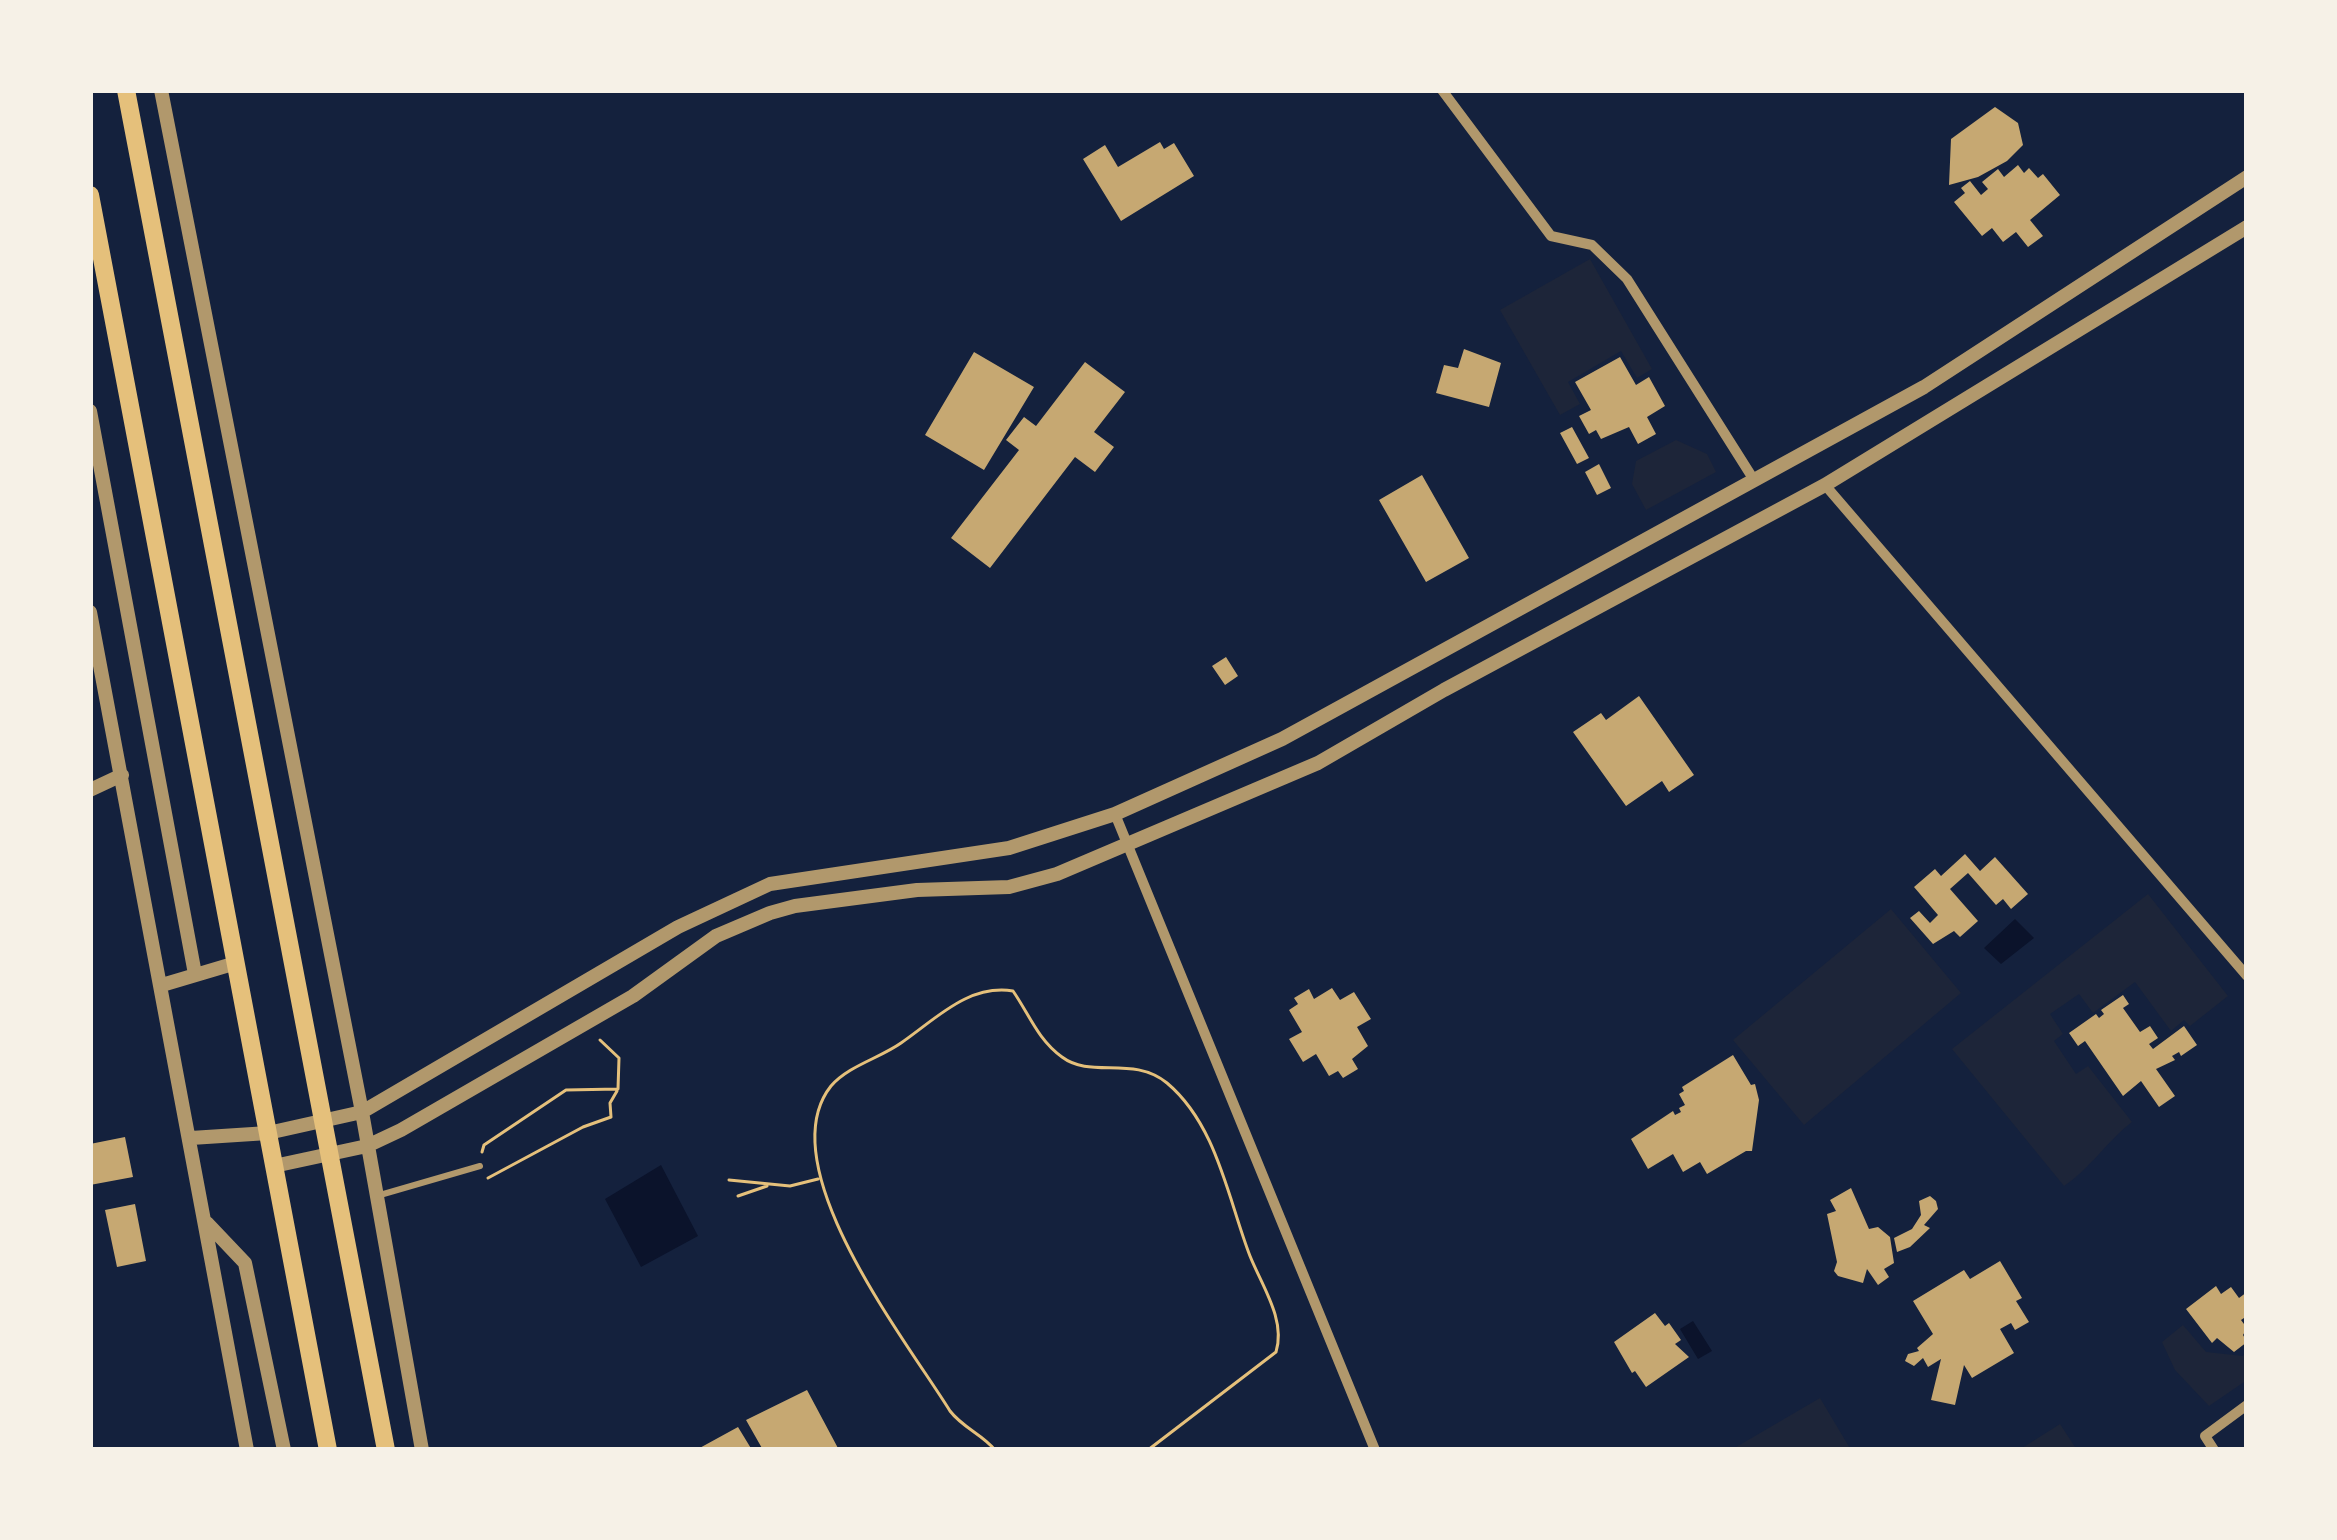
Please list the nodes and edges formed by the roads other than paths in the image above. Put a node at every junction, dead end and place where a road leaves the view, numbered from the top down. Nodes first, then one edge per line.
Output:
1 (126, 90) edge
2 (160, 90) edge
3 (1442, 90) edge
4 (2247, 177) edge
5 (90, 195) edge
6 (2247, 227) edge
7 (90, 411) edge
8 (1754, 480) junction
9 (1825, 485) junction
10 (90, 613) edge
11 (122, 775) junction
12 (90, 790) edge
13 (1114, 814) junction
14 (1128, 844) junction
15 (236, 963) junction
16 (195, 974) junction
17 (2247, 976) edge
18 (162, 985) junction
19 (362, 1112) junction
20 (323, 1123) junction
21 (268, 1133) junction
22 (191, 1138) junction
23 (368, 1146) junction
24 (328, 1154) junction
25 (274, 1166) junction
26 (480, 1166) road end
27 (375, 1197) junction
28 (206, 1221) junction
29 (2247, 1405) edge
30 (248, 1450) edge
31 (284, 1450) edge
32 (328, 1450) edge
33 (386, 1450) edge
34 (422, 1450) edge
35 (1375, 1450) edge
36 (2214, 1450) edge

1 - 20 highway
2 - 19 street
3 - 8 street
4 - 8 street
5 - 15 highway
6 - 9 street
7 - 16 street
8 - 13 street
9 - 14 street
9 - 17 street
10 - 11 street
11 - 12 street
11 - 18 street
13 - 14 street
13 - 19 street
14 - 23 street
14 - 35 street
15 - 16 street
15 - 21 highway
16 - 18 street
18 - 22 street
19 - 20 street
19 - 23 street
20 - 21 street
20 - 24 highway
21 - 22 street
21 - 25 highway
22 - 28 street
23 - 24 street
23 - 27 street
24 - 25 street
24 - 33 highway
25 - 32 highway
26 - 27 lane
27 - 34 street
28 - 30 street
28 - 31 street
29 - 36 street

